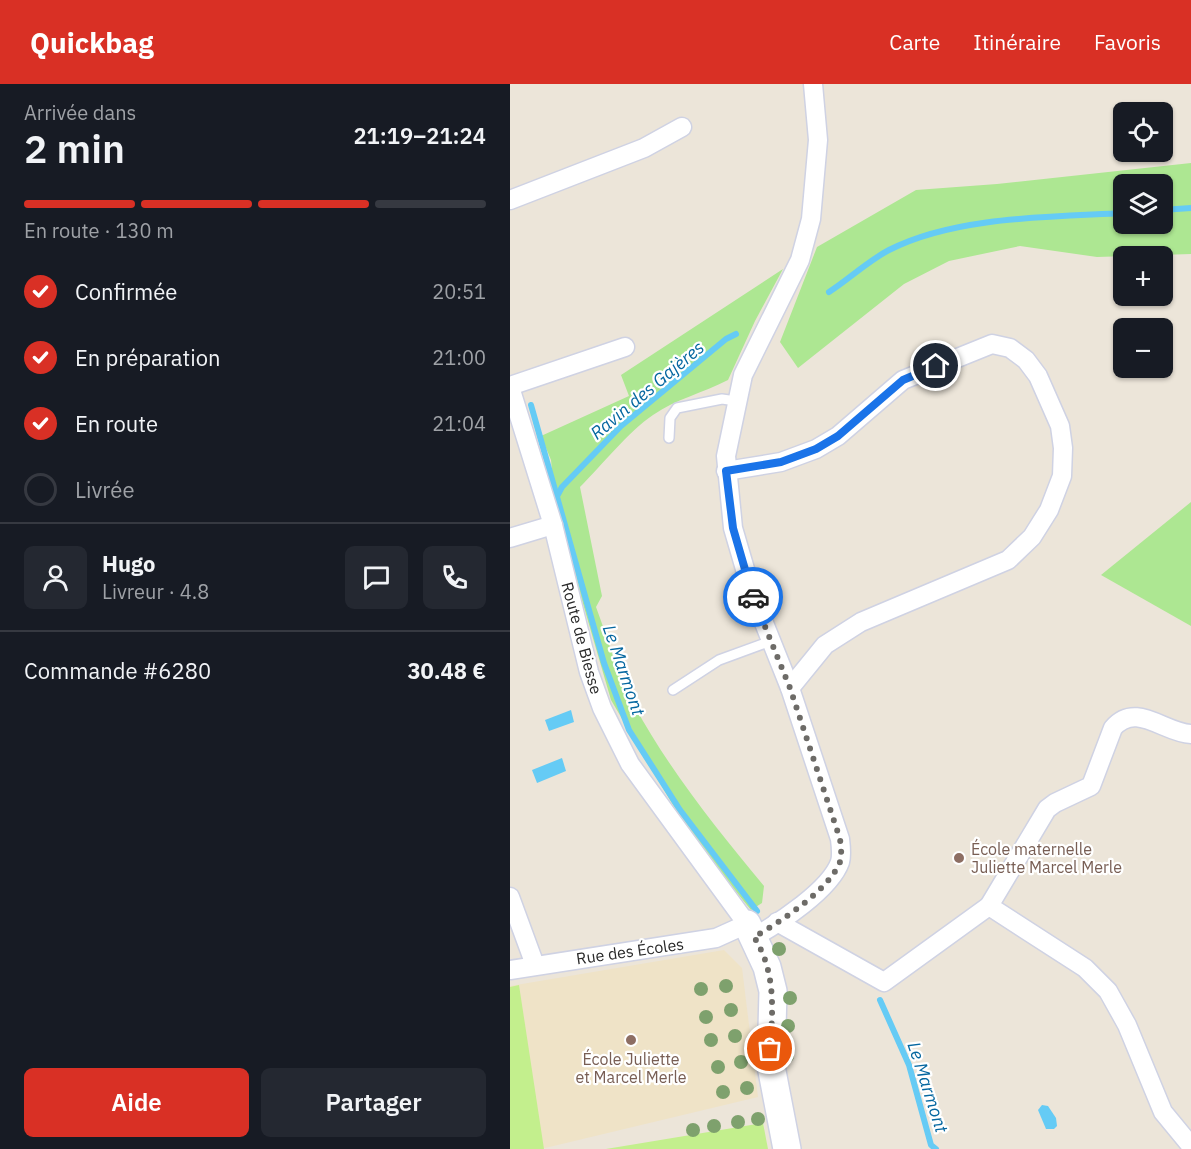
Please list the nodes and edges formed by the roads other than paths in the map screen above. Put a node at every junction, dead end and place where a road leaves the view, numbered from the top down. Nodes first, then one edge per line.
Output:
1 (813, 84) edge
2 (682, 126) dead end
3 (510, 200) edge
4 (625, 347) dead end
5 (510, 387) edge
6 (736, 401) junction
7 (669, 438) dead end
8 (726, 471) junction
9 (553, 525) junction
10 (510, 538) edge
11 (771, 641) junction
12 (790, 688) junction
13 (673, 690) dead end
14 (1191, 734) edge
15 (510, 897) edge
16 (989, 906) junction
17 (777, 922) junction
18 (750, 930) junction
19 (535, 965) junction
20 (510, 970) edge
21 (1191, 1146) edge
22 (787, 1149) edge

1 - 6 street
2 - 3 street
4 - 5 street
5 - 9 street, Route de Biesse
6 - 7 lane
6 - 8 street
8 - 11 street
8 - 12 street
9 - 10 street
9 - 18 street, Route de Biesse
11 - 12 street
11 - 13 lane
12 - 17 street, Rue des Écoles
14 - 16 street
15 - 19 street
16 - 17 street
16 - 21 street
17 - 18 street, Rue des Écoles
18 - 19 street, Rue des Écoles
18 - 22 street
19 - 20 street, Rue des Écoles

